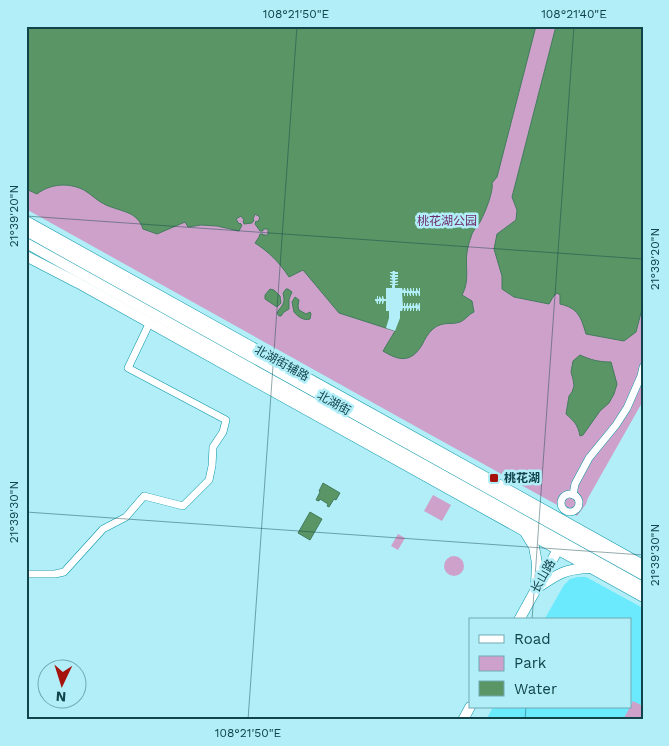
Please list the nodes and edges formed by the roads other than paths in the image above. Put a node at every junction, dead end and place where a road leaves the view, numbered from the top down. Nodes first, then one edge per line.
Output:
1 (26, 221) edge
2 (26, 231) edge
3 (26, 243) edge
4 (26, 256) edge
5 (121, 301) junction
6 (150, 322) junction
7 (211, 351) junction
8 (643, 367) edge
9 (428, 472) junction
10 (573, 495) junction
11 (568, 511) junction
12 (525, 532) junction
13 (563, 536) junction
14 (643, 564) edge
15 (589, 568) junction
16 (616, 572) junction
17 (26, 574) edge
18 (643, 575) edge
19 (643, 587) edge
20 (536, 588) junction
21 (643, 598) edge
22 (520, 618) edge
23 (469, 708) edge
24 (463, 720) edge

1 - 13 main road, 北湖街辅路
2 - 13 main road, 北湖街
3 - 5 main road, 北湖街
4 - 5 main road
5 - 6 main road
5 - 7 main road, 北湖街
6 - 7 main road
6 - 17 street
7 - 9 main road, 北湖街
8 - 10 street
9 - 12 main road, 北湖街辅路
9 - 13 main road, 北湖街
10 - 11 street
10 - 11 street
11 - 13 street
12 - 13 main road, 北湖街辅路
12 - 20 main road
13 - 14 main road, 北湖街辅路
13 - 15 main road, 北湖街辅路
13 - 16 main road, 北湖街
13 - 18 main road, 北湖街
13 - 20 main road, 长山路
15 - 16 main road
15 - 20 main road
15 - 21 main road, 北湖街辅路
16 - 19 main road, 北湖街
20 - 22 main road, 长山路
23 - 24 main road

